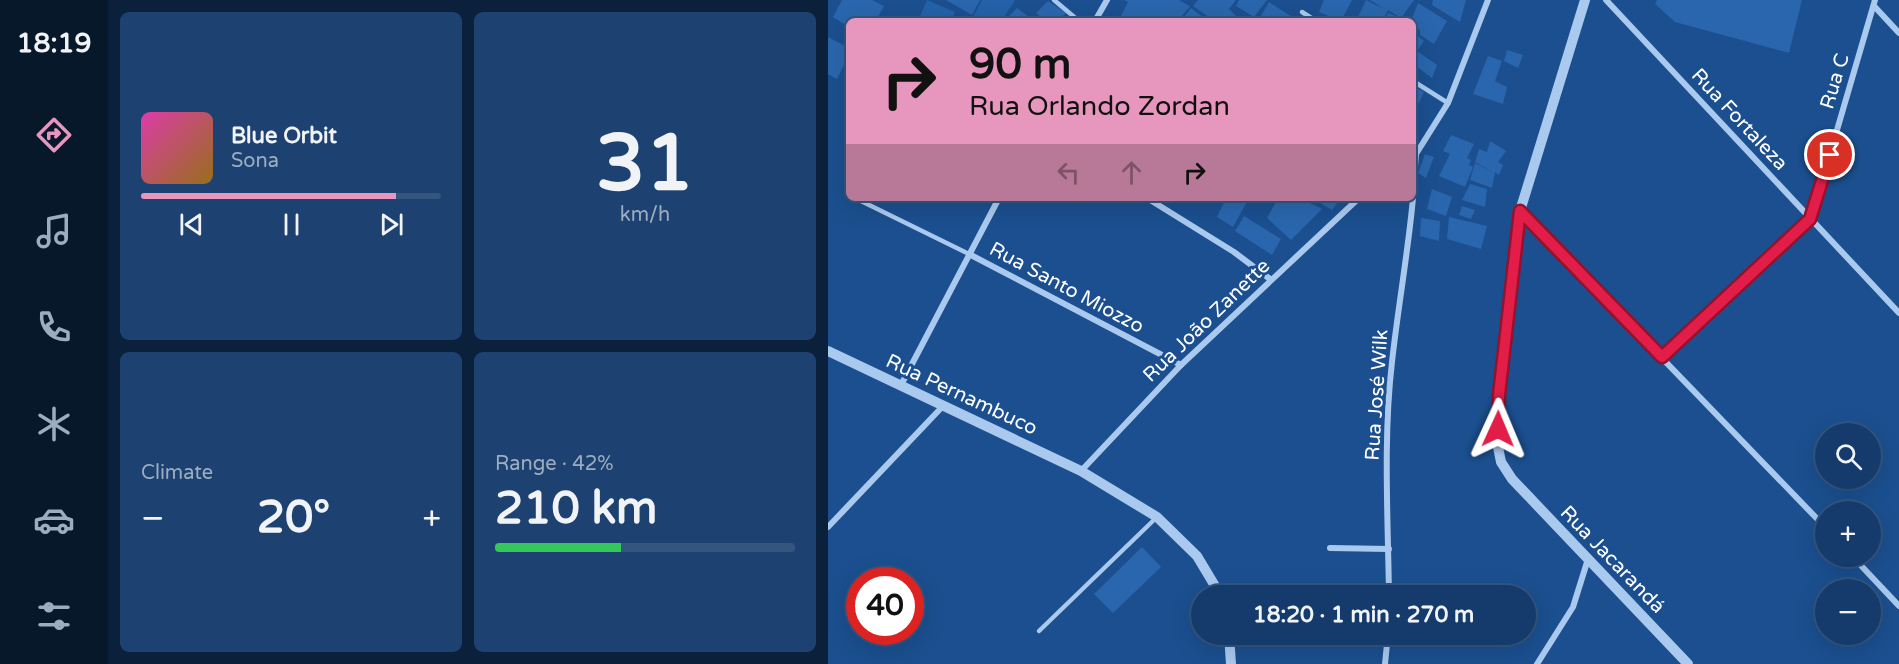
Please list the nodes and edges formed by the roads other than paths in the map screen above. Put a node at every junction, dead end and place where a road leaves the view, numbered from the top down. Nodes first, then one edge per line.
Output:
1 (1054, 0) edge
2 (1107, 0) edge
3 (1488, 0) edge
4 (1585, 0) edge
5 (1606, 0) edge
6 (1875, 3) edge
7 (1302, 12) dead end
8 (1075, 18) edge
9 (1097, 18) edge
10 (1311, 18) edge
11 (1899, 33) edge
12 (1416, 83) edge
13 (1448, 103) junction
14 (1416, 152) edge
15 (861, 201) edge
16 (997, 201) edge
17 (1152, 201) edge
18 (1356, 201) edge
19 (1413, 201) edge
20 (1520, 211) junction
21 (1810, 219) junction
22 (969, 254) junction
23 (1270, 279) junction
24 (1899, 313) edge
25 (828, 351) edge
26 (1662, 357) junction
27 (1181, 365) junction
28 (901, 385) junction
29 (944, 405) junction
30 (1081, 471) junction
31 (1157, 517) junction
32 (1815, 517) edge
33 (828, 527) edge
34 (1330, 548) dead end
35 (1389, 549) junction
36 (1588, 559) junction
37 (1862, 567) edge
38 (1214, 585) edge
39 (1389, 585) edge
40 (1899, 606) edge
41 (1039, 631) dead end
42 (1230, 645) edge
43 (1387, 645) edge
44 (1231, 664) edge
45 (1385, 664) edge
46 (1538, 664) edge
47 (1688, 664) edge

1 - 8 lane
2 - 9 street
3 - 13 street
4 - 20 street, Rua Jacarandá
5 - 21 street, Rua Fortaleza
6 - 11 street
6 - 21 street, Rua C
7 - 10 lane
12 - 13 lane
13 - 14 street
15 - 22 lane
16 - 22 street
17 - 23 street
18 - 23 street, Rua João Zanette
19 - 35 street, Rua José Wilk
20 - 26 street
20 - 36 street, Rua Jacarandá
21 - 24 street, Rua Fortaleza
21 - 26 street
22 - 27 street, Rua Santo Miozzo
22 - 28 street
23 - 27 street, Rua João Zanette
25 - 28 street, Rua Pernambuco
26 - 32 street
27 - 30 street, Rua João Zanette
28 - 29 street, Rua Pernambuco
29 - 30 street, Rua Pernambuco
29 - 33 street
30 - 31 street, Rua Pernambuco
31 - 38 street, Rua Pernambuco
31 - 41 lane
34 - 35 street
35 - 39 street, Rua José Wilk
36 - 46 street
36 - 47 street, Rua Jacarandá
37 - 40 street
42 - 44 street
43 - 45 street

